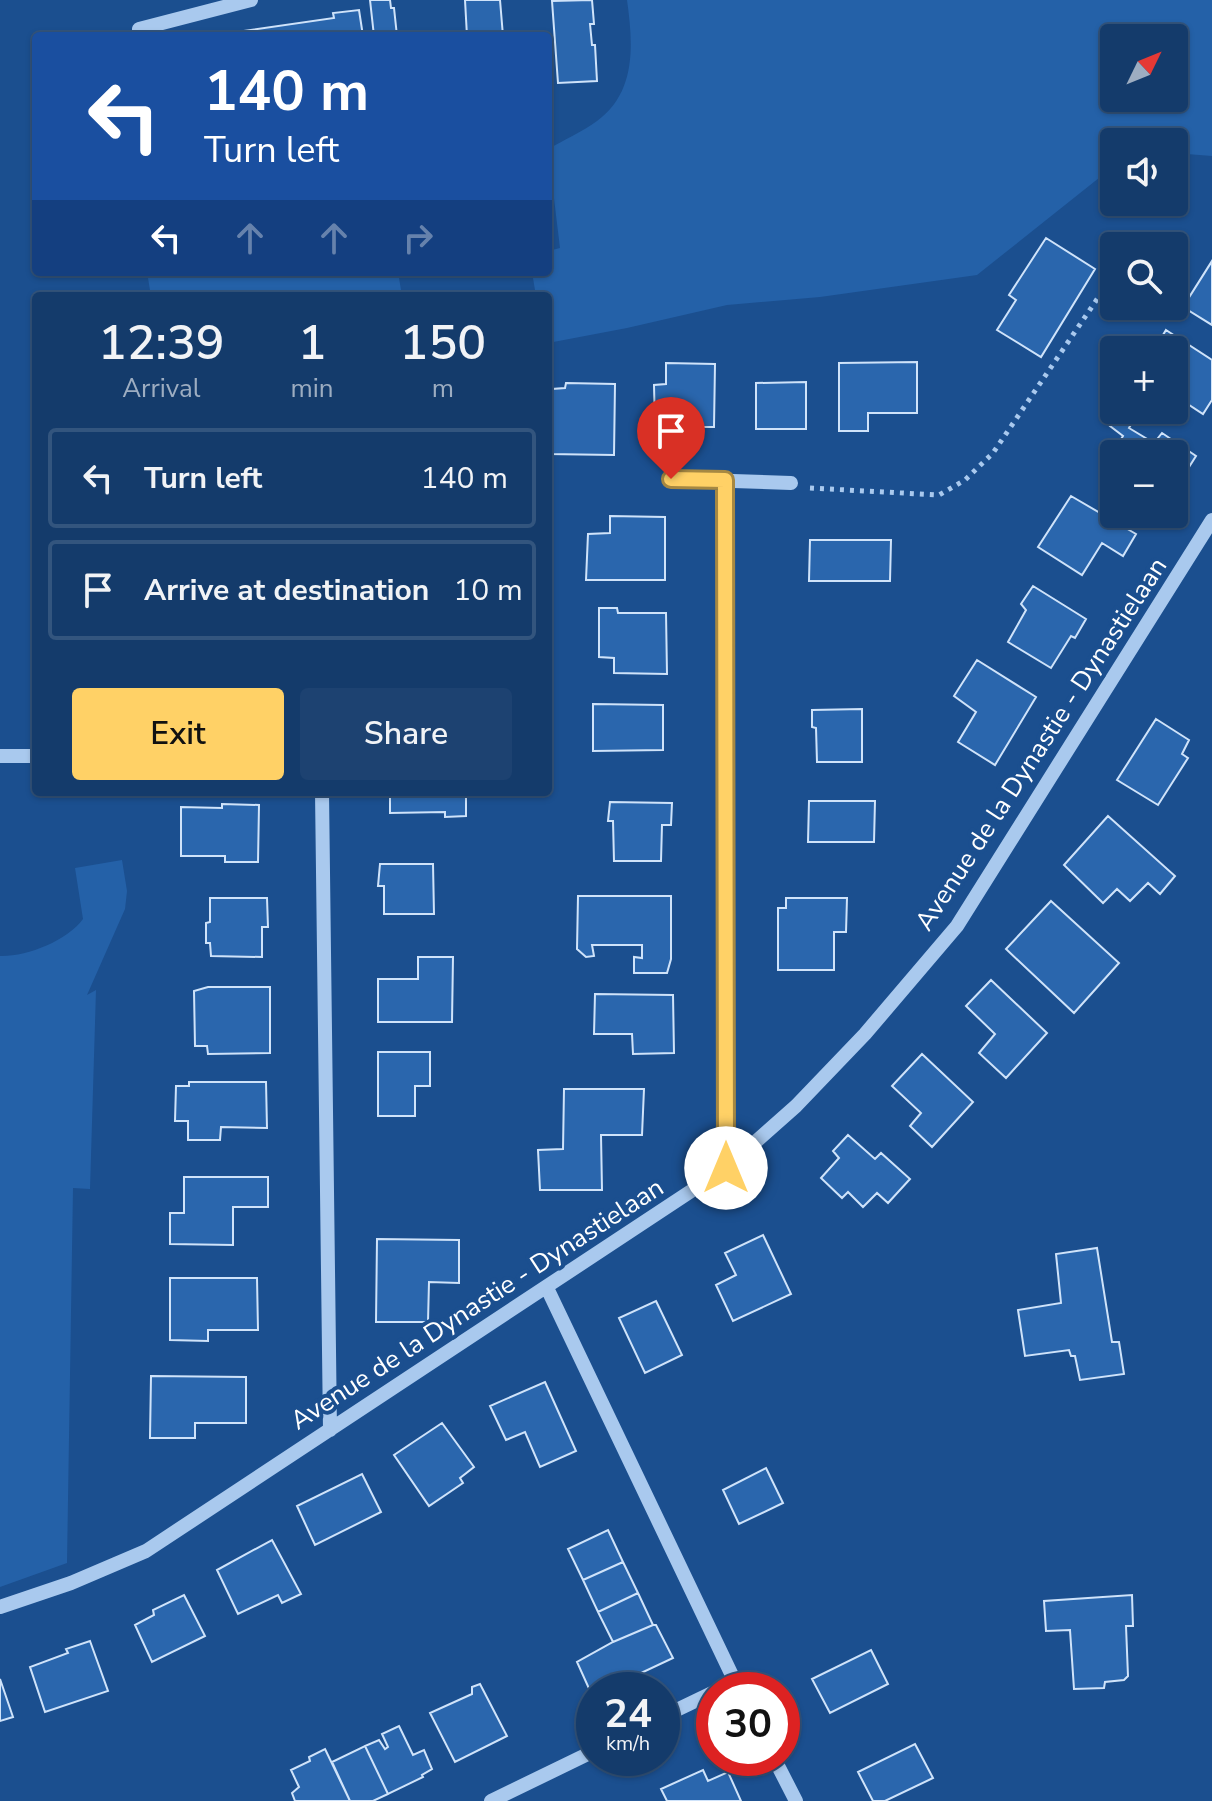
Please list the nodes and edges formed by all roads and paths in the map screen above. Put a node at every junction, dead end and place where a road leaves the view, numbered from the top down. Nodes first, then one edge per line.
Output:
1 (251, 0) edge
2 (139, 29) dead end
3 (1100, 295) edge
4 (671, 479) dead end
5 (725, 480) junction
6 (791, 483) joint
7 (1212, 520) edge
8 (0, 756) edge
9 (32, 756) edge
10 (322, 796) edge
11 (726, 1168) junction
12 (547, 1288) junction
13 (330, 1430) junction
14 (0, 1607) edge
15 (730, 1672) edge
16 (576, 1760) edge
17 (783, 1776) edge
18 (491, 1801) edge
19 (796, 1801) edge

1 - 2 street
3 - 6 path
4 - 5 street
5 - 6 street
5 - 11 street
7 - 11 street, Avenue de la Dynastie - Dynastielaan
8 - 9 street
10 - 13 street
11 - 12 street, Avenue de la Dynastie - Dynastielaan
12 - 13 street, Avenue de la Dynastie - Dynastielaan
12 - 15 street
13 - 14 street, Avenue de la Dynastie - Dynastielaan
16 - 18 street
17 - 19 street

